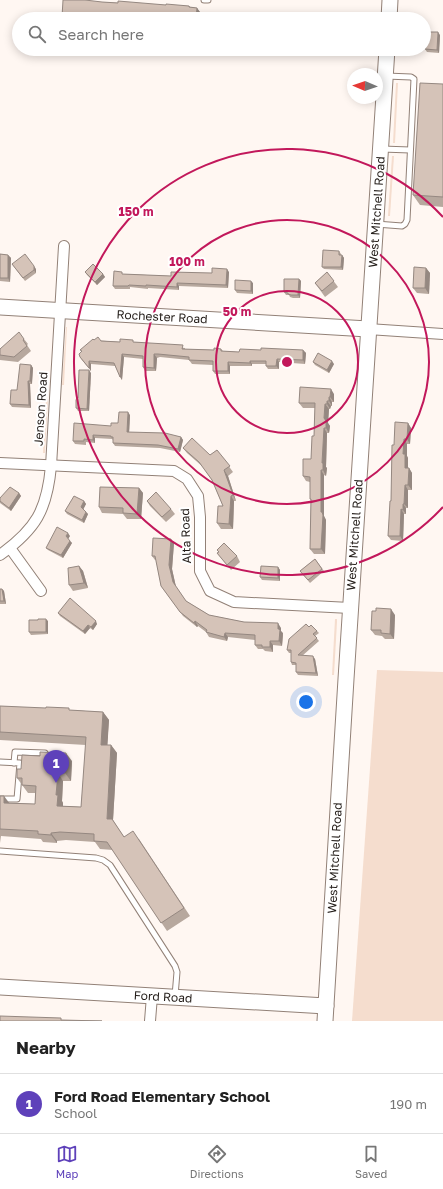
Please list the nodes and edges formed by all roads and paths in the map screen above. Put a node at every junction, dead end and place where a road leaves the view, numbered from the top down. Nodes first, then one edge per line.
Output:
1 (204, 0) edge
2 (208, 0) edge
3 (390, 0) edge
4 (389, 12) edge
5 (387, 56) edge
6 (386, 76) junction
7 (381, 149) junction
8 (410, 150) junction
9 (376, 224) junction
10 (64, 246) dead end
11 (0, 307) edge
12 (61, 311) junction
13 (368, 329) junction
14 (443, 334) edge
15 (0, 463) edge
16 (51, 466) junction
17 (10, 548) junction
18 (0, 555) edge
19 (42, 591) dead end
20 (350, 608) junction
21 (54, 753) edge
22 (0, 762) edge
23 (14, 763) junction
24 (0, 799) edge
25 (0, 850) edge
26 (0, 987) edge
27 (152, 996) junction
28 (175, 998) junction
29 (326, 1006) junction
30 (150, 1021) edge
31 (326, 1021) edge

1 - 2 lane
3 - 4 main road
5 - 6 main road, West Mitchell Road
6 - 7 main road, West Mitchell Road
6 - 8 lane
7 - 8 lane
7 - 9 main road, West Mitchell Road
8 - 9 lane
9 - 13 main road, West Mitchell Road
10 - 12 street, Jenson Road
11 - 12 main road, Rochester Road
12 - 13 main road, Rochester Road
12 - 16 street, Jenson Road
13 - 14 street, Rochester Road
13 - 20 main road, West Mitchell Road
15 - 16 street, Alta Road
16 - 17 street, Jenson Road
16 - 20 street, Alta Road
17 - 18 street, Jenson Road
17 - 19 street
20 - 29 main road, West Mitchell Road
21 - 23 lane
22 - 23 lane
23 - 24 lane
25 - 28 lane
26 - 27 main road, Ford Road
27 - 28 main road, Ford Road
27 - 30 street
28 - 29 main road, Ford Road
29 - 31 main road, West Mitchell Road

